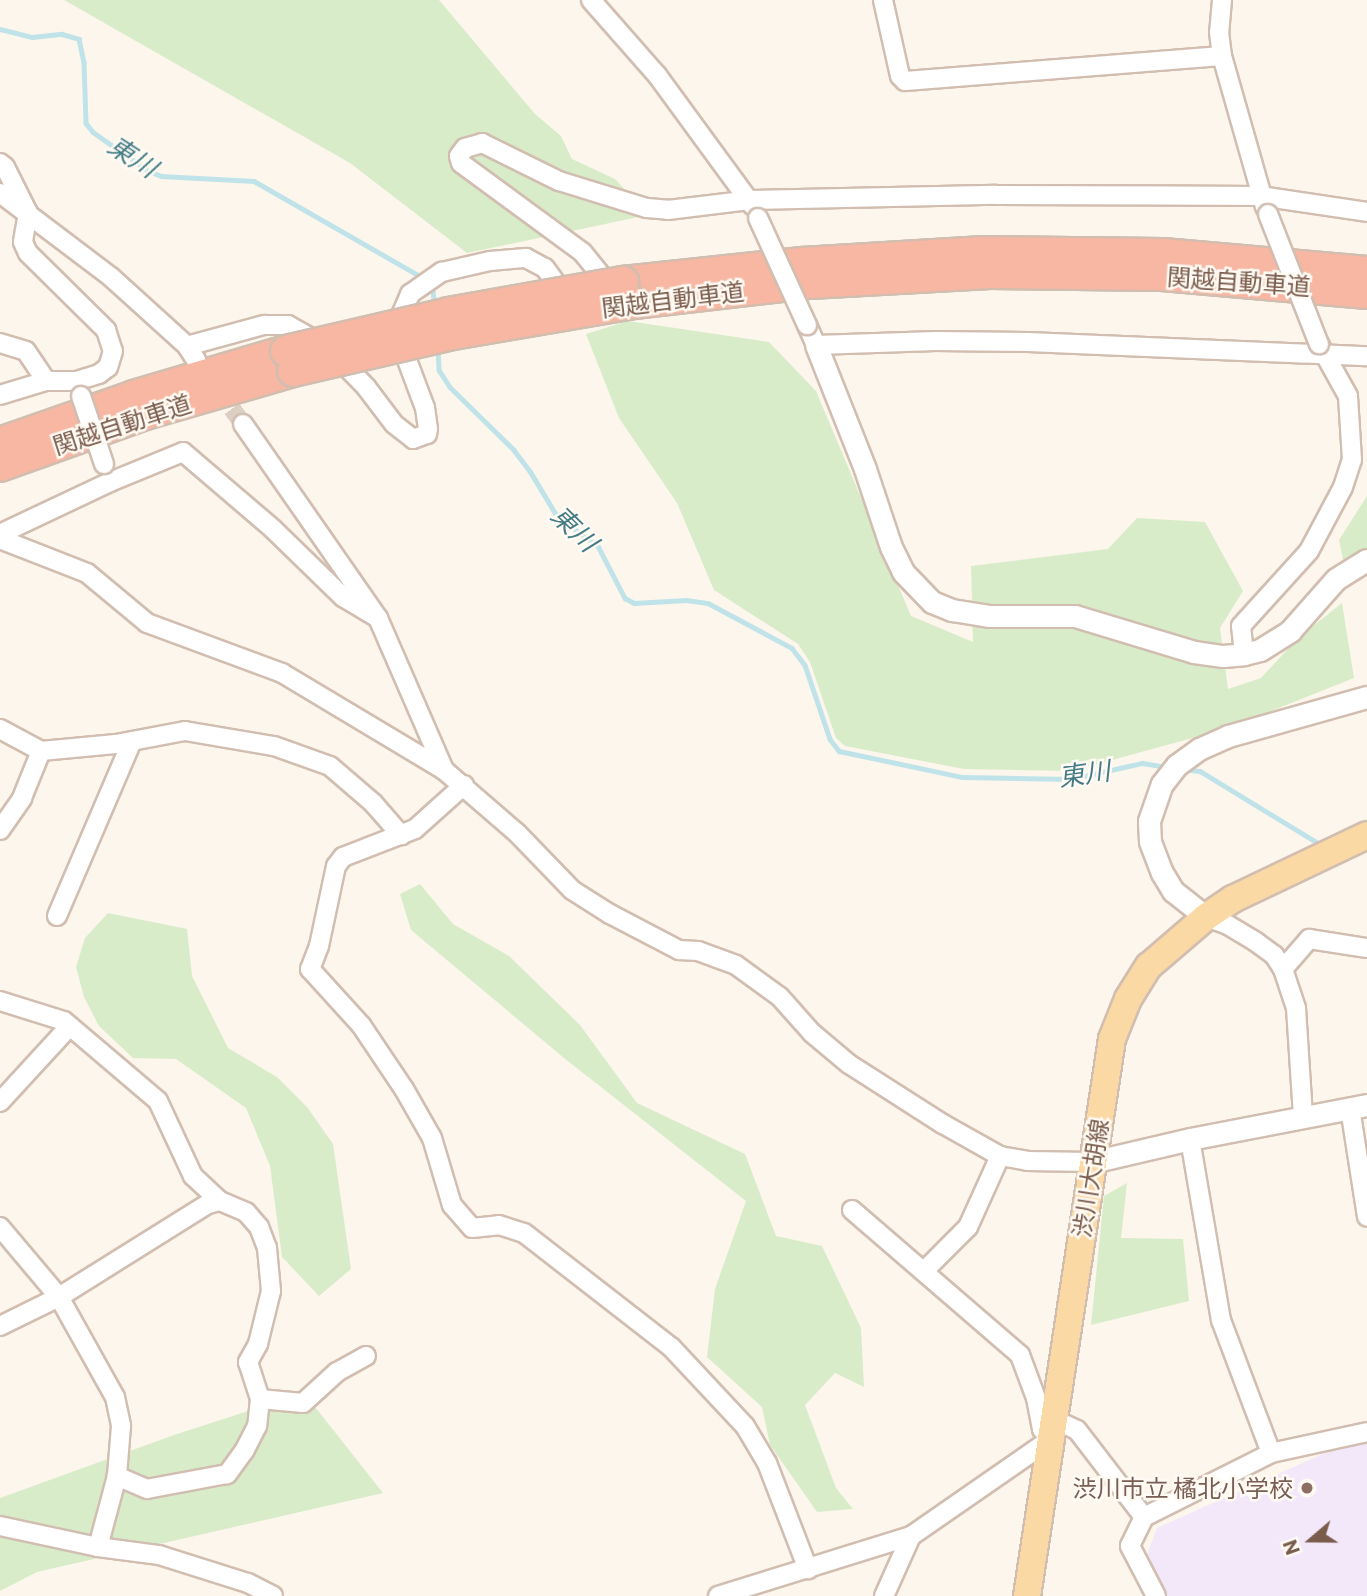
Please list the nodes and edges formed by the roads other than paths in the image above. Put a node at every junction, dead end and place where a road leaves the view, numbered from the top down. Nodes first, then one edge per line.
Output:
1 (591, 0) edge
2 (883, 0) edge
3 (1222, 0) edge
4 (1222, 56) junction
5 (0, 163) edge
6 (0, 193) edge
7 (1260, 196) junction
8 (751, 200) junction
9 (1367, 212) edge
10 (28, 213) junction
11 (1367, 272) edge
12 (1367, 292) edge
13 (629, 293) junction
14 (0, 343) edge
15 (816, 345) junction
16 (1321, 348) junction
17 (1367, 356) edge
18 (289, 361) junction
19 (46, 382) junction
20 (78, 388) junction
21 (0, 395) edge
22 (243, 424) tunnel mouth
23 (0, 443) edge
24 (0, 466) edge
25 (107, 473) junction
26 (0, 537) edge
27 (1367, 561) edge
28 (378, 618) junction
29 (1244, 654) junction
30 (1367, 697) edge
31 (0, 729) edge
32 (132, 741) junction
33 (41, 751) junction
34 (443, 770) junction
35 (464, 785) junction
36 (0, 830) edge
37 (401, 835) junction
38 (1367, 835) edge
39 (57, 916) dead end
40 (1206, 917) junction
41 (1367, 948) edge
42 (1283, 969) junction
43 (0, 1002) edge
44 (70, 1026) junction
45 (0, 1102) edge
46 (1358, 1107) edge
47 (1303, 1117) junction
48 (1190, 1139) junction
49 (1000, 1156) junction
50 (1093, 1163) junction
51 (220, 1201) junction
52 (852, 1210) dead end
53 (1367, 1217) edge
54 (0, 1227) edge
55 (924, 1270) junction
56 (60, 1297) junction
57 (0, 1326) edge
58 (366, 1356) dead end
59 (260, 1399) junction
60 (1053, 1429) junction
61 (1367, 1432) edge
62 (1271, 1453) junction
63 (117, 1476) junction
64 (1144, 1517) junction
65 (0, 1526) edge
66 (911, 1536) junction
67 (98, 1547) junction
68 (808, 1569) junction
69 (273, 1596) edge
70 (718, 1596) edge
71 (884, 1596) edge
72 (1027, 1596) edge
73 (1156, 1596) edge

1 - 8 street
2 - 4 street
3 - 4 street
4 - 7 street
5 - 10 street
6 - 10 street
7 - 8 street
7 - 9 street
7 - 16 street, bridge
8 - 10 street
8 - 15 street, bridge
10 - 20 street
11 - 13 highway, 関越自動車道
12 - 13 highway, 関越自動車道
13 - 18 highway, 関越自動車道, bridge
14 - 19 street
15 - 16 street
15 - 29 street
16 - 17 street
16 - 29 street
18 - 23 highway, 関越自動車道
18 - 24 highway, 関越自動車道
19 - 20 street
19 - 21 street
20 - 25 street, bridge
22 - 28 street
25 - 26 street
25 - 28 street
26 - 34 street
27 - 29 street
28 - 34 street
30 - 40 street
31 - 33 street
32 - 33 street
32 - 37 street
32 - 39 street
33 - 36 street
34 - 35 street
35 - 37 street
35 - 49 street
37 - 68 street
38 - 40 main road, 渋川大胡線
40 - 42 street
40 - 50 main road, 渋川大胡線
41 - 42 street
42 - 47 street
43 - 44 street
44 - 45 street
44 - 51 street
46 - 47 street
46 - 53 street
47 - 48 street
48 - 50 street
48 - 62 street
49 - 50 street
49 - 55 street
50 - 60 main road, 渋川大胡線
51 - 56 street
51 - 59 street
52 - 55 street
54 - 56 street
55 - 60 street
56 - 57 street
56 - 63 street
58 - 59 street
59 - 63 street
60 - 64 street
60 - 66 street
60 - 72 main road, 渋川大胡線
61 - 62 street
62 - 64 street
63 - 67 street
64 - 73 street
65 - 67 street
66 - 68 street
66 - 71 street
67 - 69 street
68 - 70 street

